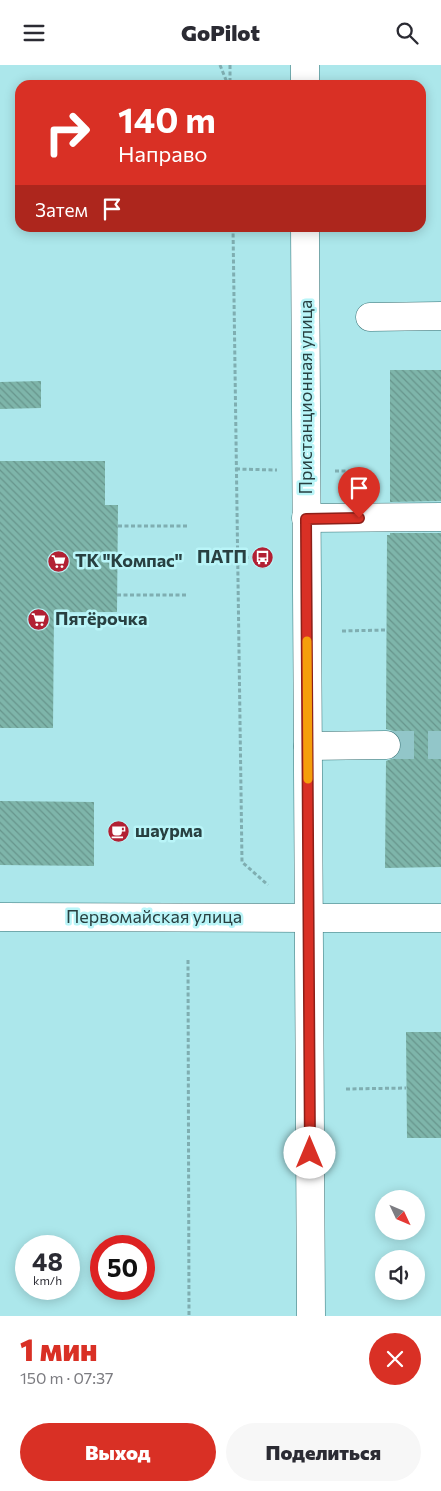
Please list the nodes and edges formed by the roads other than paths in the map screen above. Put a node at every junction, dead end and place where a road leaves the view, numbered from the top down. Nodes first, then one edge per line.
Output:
1 (305, 65) edge
2 (305, 80) edge
3 (305, 232) edge
4 (441, 316) edge
5 (370, 317) dead end
6 (441, 517) edge
7 (306, 519) junction
8 (308, 745) junction
9 (386, 745) tunnel mouth
10 (0, 917) edge
11 (308, 918) junction
12 (441, 918) edge
13 (311, 1316) edge

1 - 2 main road
3 - 7 main road, Пристанционная улица
4 - 5 main road
6 - 7 main road
7 - 8 main road, Пристанционная улица
8 - 9 main road
8 - 11 main road, Пристанционная улица
10 - 11 main road, Первомайская улица
11 - 12 main road, Первомайская улица
11 - 13 main road, Пристанционная улица

